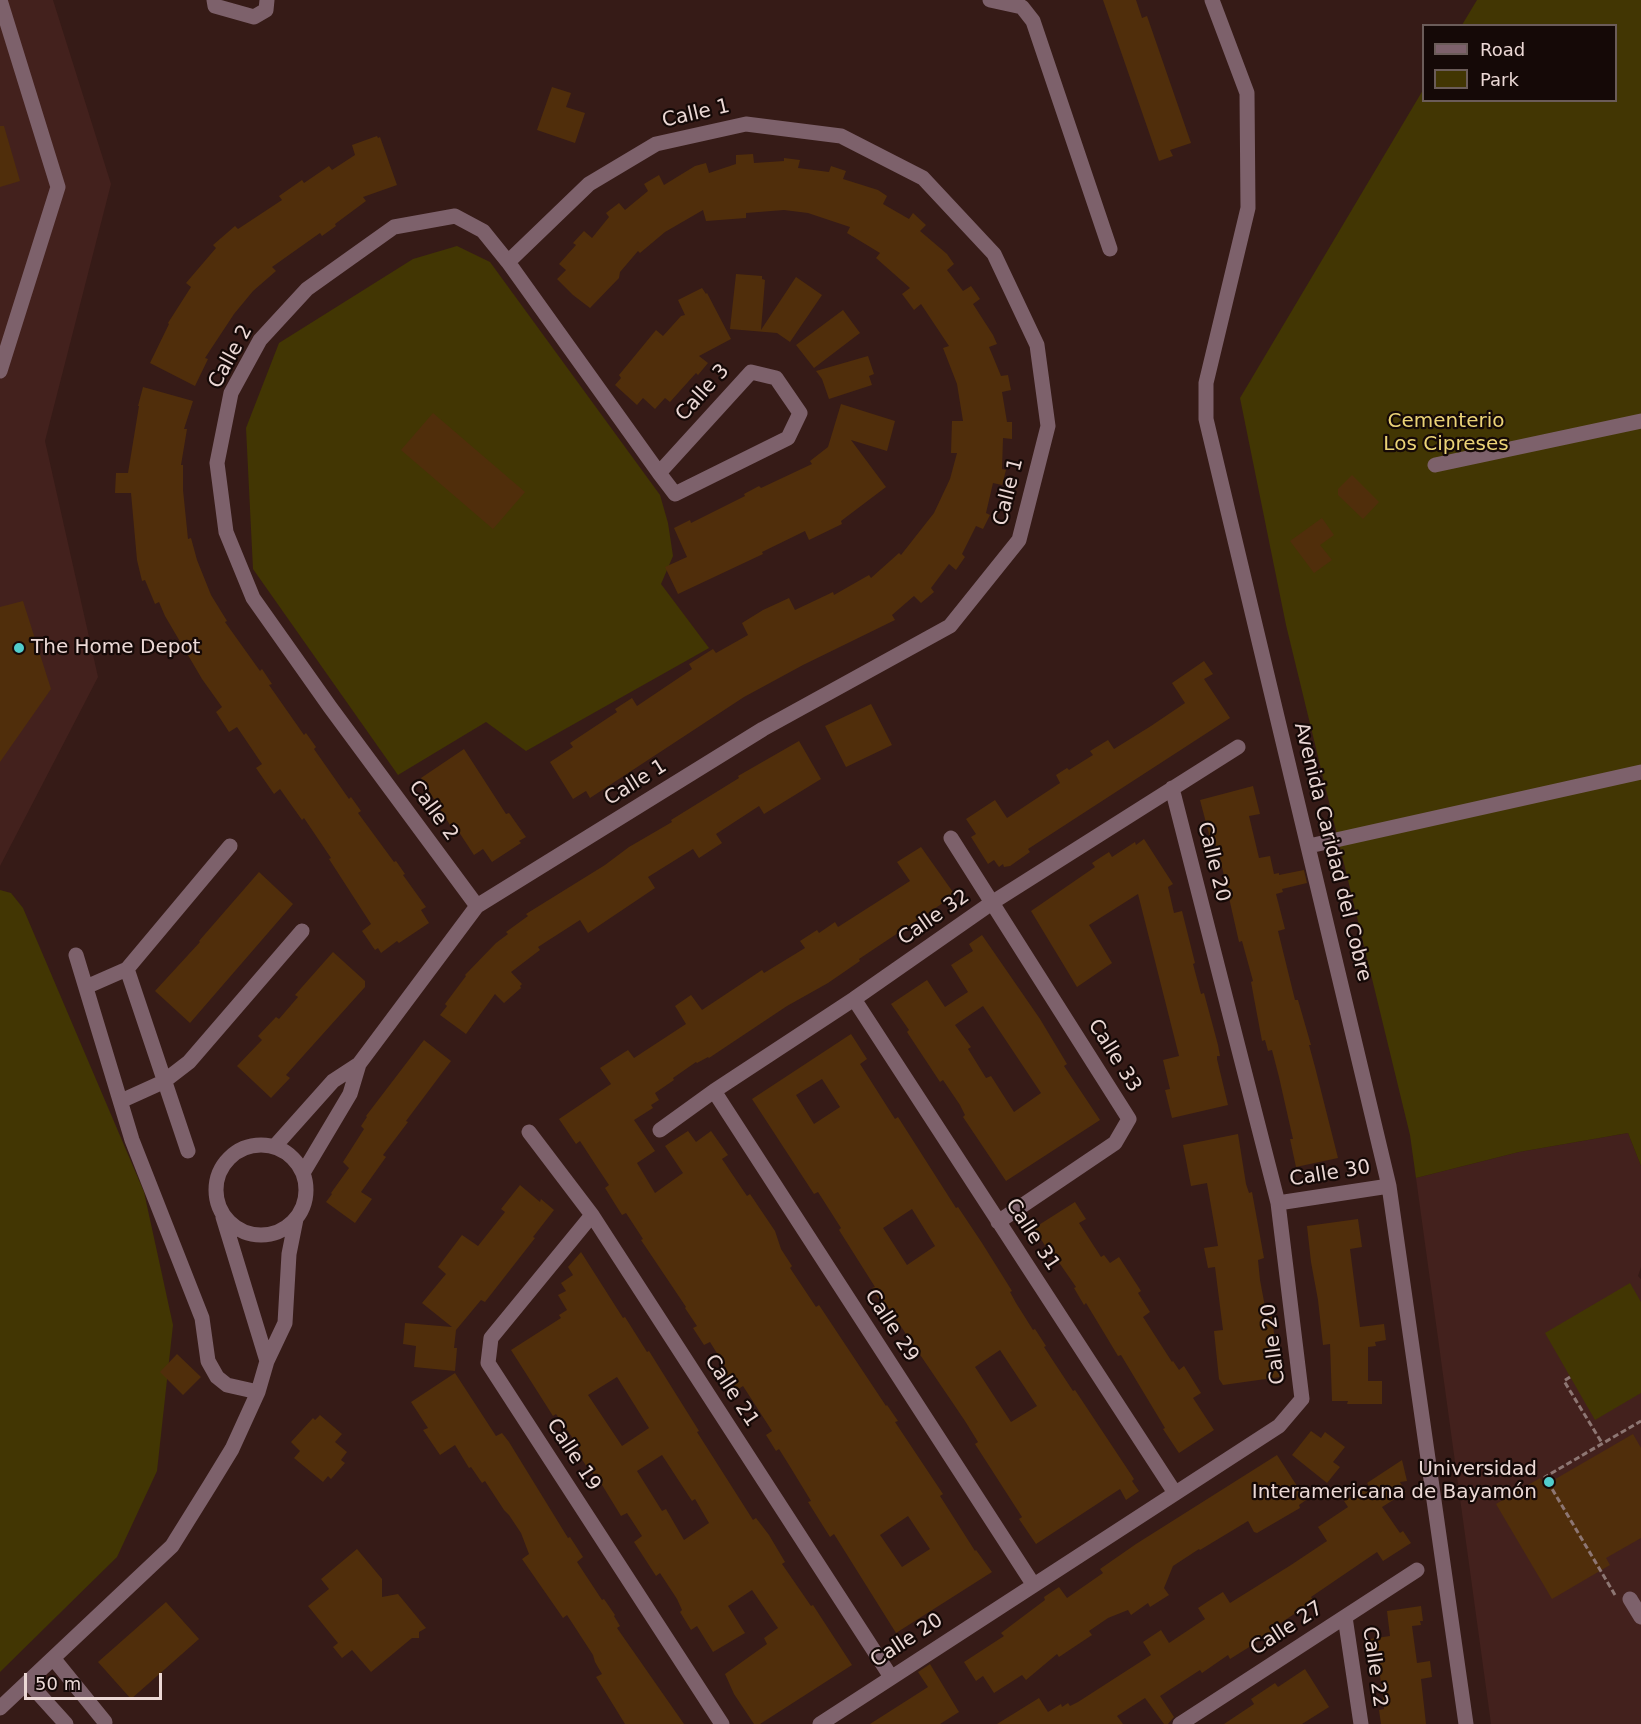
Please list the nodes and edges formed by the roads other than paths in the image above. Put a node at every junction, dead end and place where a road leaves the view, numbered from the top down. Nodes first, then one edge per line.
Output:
1 (0, 0) edge
2 (214, 0) edge
3 (267, 0) edge
4 (990, 0) edge
5 (1212, 0) edge
6 (1110, 249) dead end
7 (508, 262) junction
8 (0, 371) edge
9 (1641, 421) edge
10 (1435, 465) dead end
11 (659, 473) junction
12 (675, 494) joint
13 (1238, 747) dead end
14 (1641, 772) edge
15 (1172, 788) junction
16 (951, 838) dead end
17 (230, 846) dead end
18 (1309, 846) junction
19 (993, 903) junction
20 (477, 906) junction
21 (302, 931) dead end
22 (76, 955) dead end
23 (126, 969) junction
24 (86, 987) junction
25 (854, 999) junction
26 (359, 1064) junction
27 (164, 1082) junction
28 (714, 1091) junction
29 (121, 1101) junction
30 (660, 1130) dead end
31 (529, 1132) dead end
32 (275, 1146) junction
33 (188, 1151) dead end
34 (303, 1173) junction
35 (1389, 1186) junction
36 (1278, 1203) junction
37 (222, 1214) junction
38 (592, 1215) junction
39 (296, 1219) junction
40 (998, 1222) junction
41 (267, 1360) junction
42 (258, 1392) junction
43 (1175, 1493) junction
44 (1417, 1570) dead end
45 (1033, 1584) junction
46 (1625, 1602) road end
47 (1346, 1617) junction
48 (1641, 1617) edge
49 (53, 1658) junction
50 (891, 1677) junction
51 (28, 1682) junction
52 (0, 1708) edge
53 (105, 1722) dead end
54 (66, 1724) edge
55 (722, 1724) edge
56 (820, 1724) edge
57 (1180, 1724) edge
58 (1361, 1724) edge
59 (1466, 1724) edge

1 - 8 street
2 - 3 street
4 - 6 street
5 - 18 street, Avenida Caridad del Cobre
7 - 11 street, Calle 2
7 - 20 street, Calle 2
7 - 20 street, Calle 1
9 - 10 street
11 - 12 street, Calle 2
11 - 12 street, Calle 3
13 - 15 street, Calle 32
14 - 18 street
15 - 19 street, Calle 32
15 - 36 street, Calle 20
16 - 19 street
17 - 23 street
18 - 35 street, Avenida Caridad del Cobre
19 - 25 street, Calle 32
19 - 40 street, Calle 33
20 - 26 street, Calle 1
21 - 27 street
22 - 24 street
23 - 24 street
23 - 27 street
24 - 29 street
25 - 28 street, Calle 32
25 - 40 street, Calle 31
26 - 32 street, Calle 1
26 - 34 street, Calle 1
27 - 29 street
27 - 33 street
28 - 30 street, Calle 32
28 - 45 street, Calle 29
29 - 42 street
31 - 38 street, Calle 21
32 - 34 street
32 - 37 street
34 - 39 street
35 - 36 street, Calle 30
35 - 59 street, Avenida Caridad del Cobre
36 - 43 street, Calle 20
37 - 39 street
37 - 41 street
38 - 50 street, Calle 21
38 - 55 street, Calle 19
39 - 41 street
40 - 43 street, Calle 31
41 - 42 street
42 - 49 street
43 - 45 street, Calle 20
44 - 47 street, Calle 27
45 - 50 street, Calle 20
46 - 48 street
47 - 57 street, Calle 27
47 - 58 street, Calle 22
49 - 51 street
49 - 53 street
50 - 56 street, Calle 20
51 - 52 street
51 - 54 street

